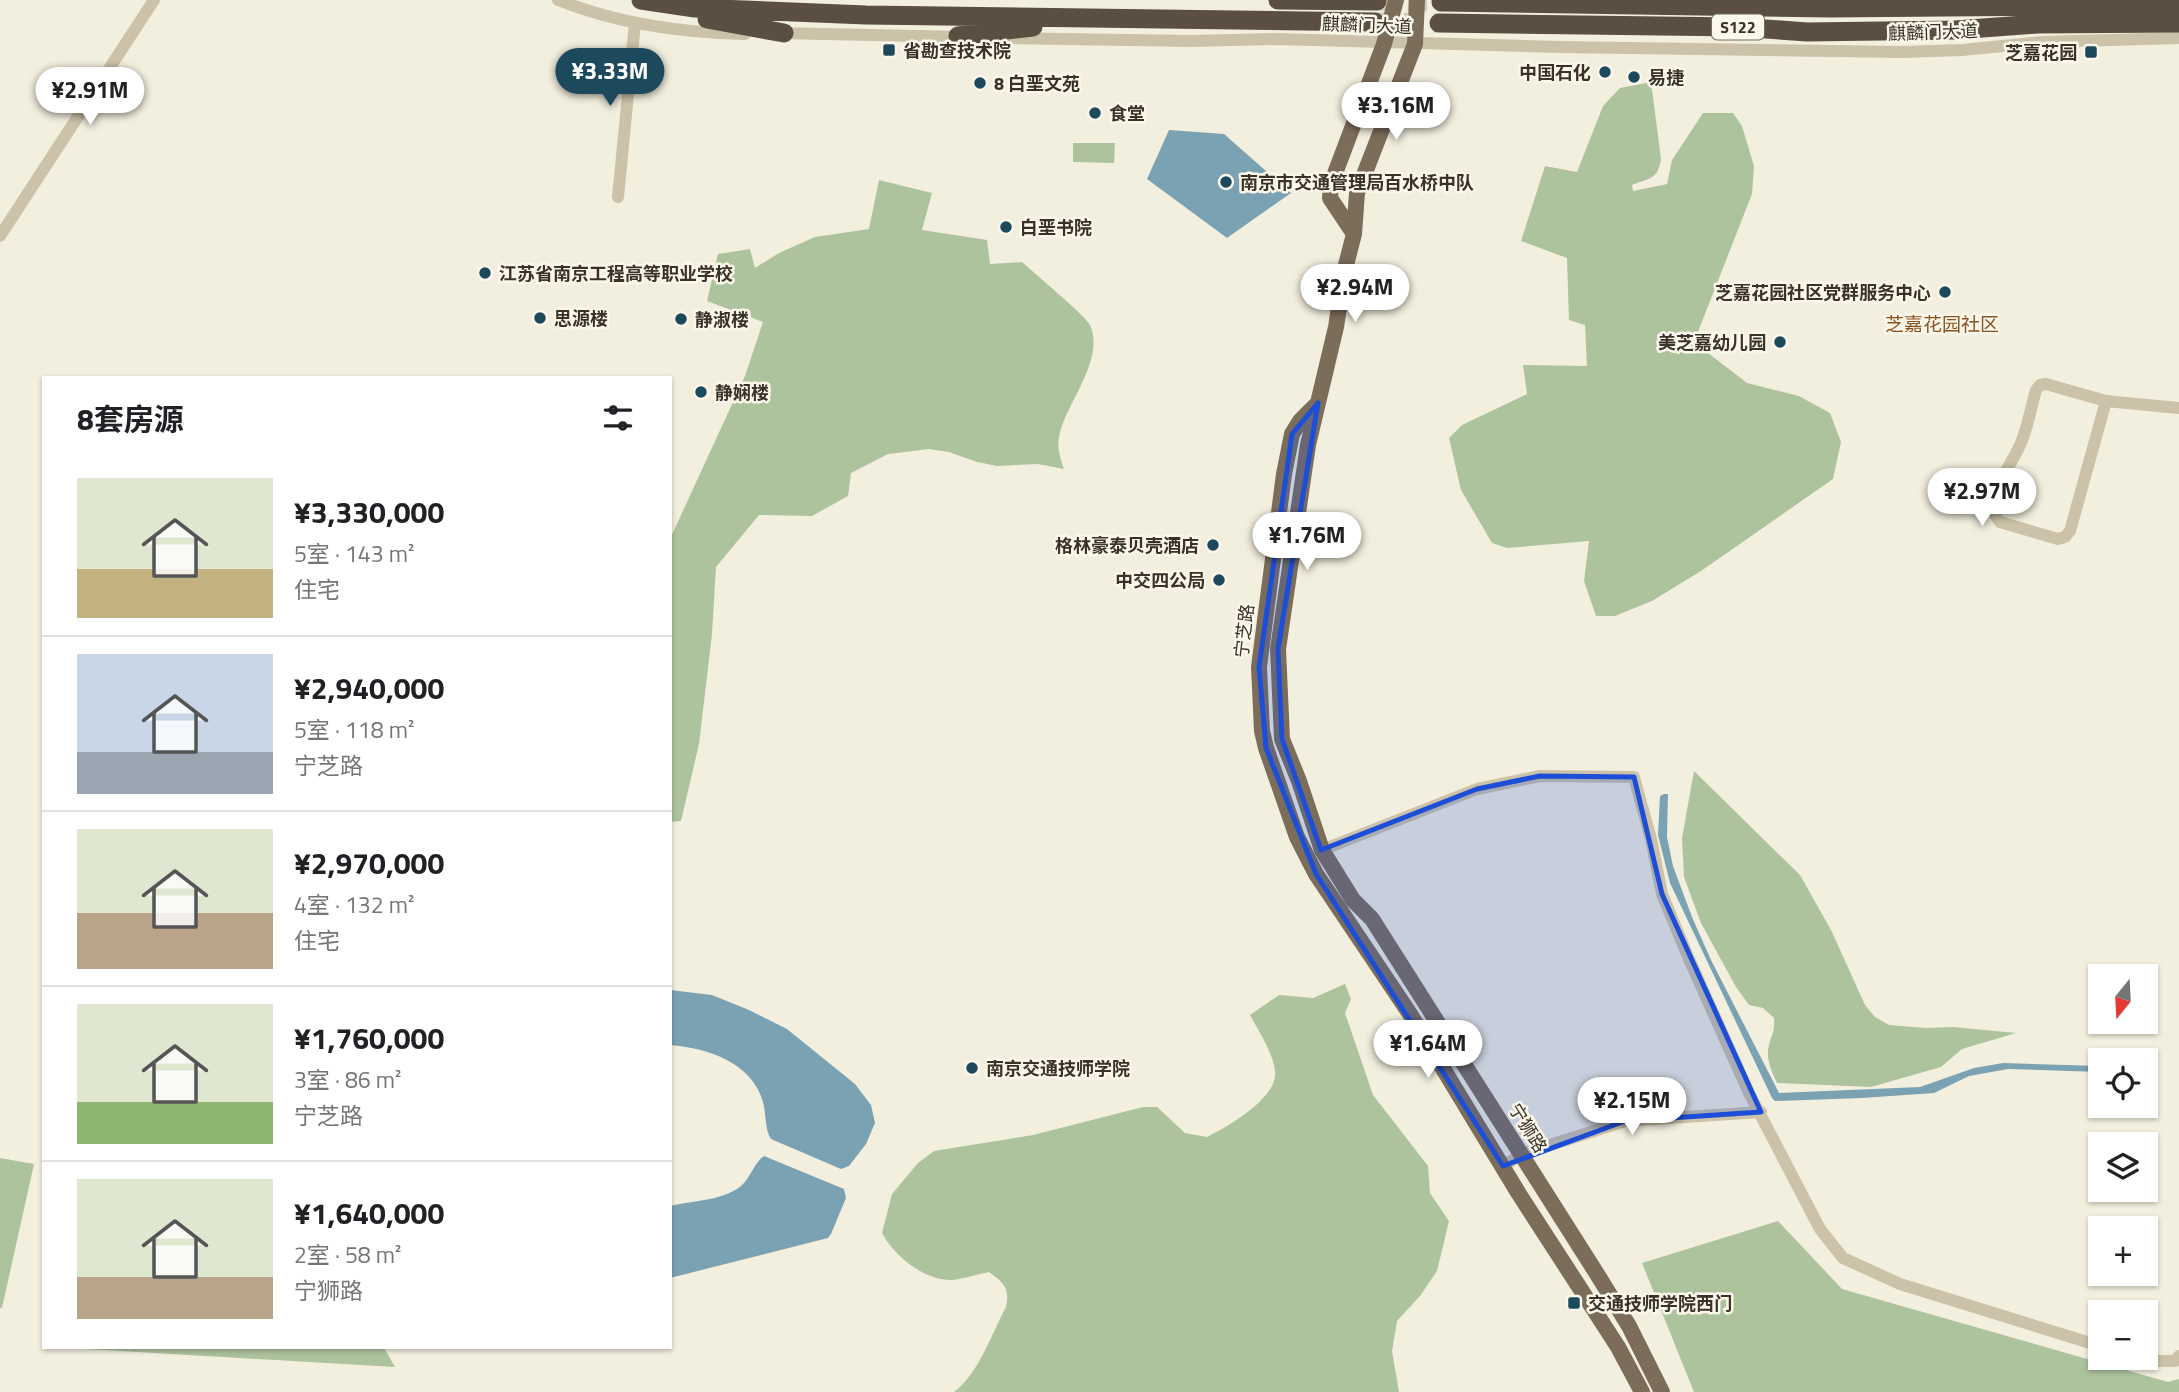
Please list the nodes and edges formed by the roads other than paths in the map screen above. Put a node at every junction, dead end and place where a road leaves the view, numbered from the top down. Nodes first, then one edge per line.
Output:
1 (154, 0) edge
2 (558, 0) edge
3 (635, 0) edge
4 (641, 0) edge
5 (1278, 0) edge
6 (1417, 0) edge
7 (1883, 0) edge
8 (1386, 1) edge
9 (1441, 2) tunnel mouth
10 (2179, 5) edge
11 (1918, 7) junction
12 (2037, 16) junction
13 (1092, 20) junction
14 (1376, 22) tunnel mouth
15 (635, 23) junction
16 (1439, 23) tunnel mouth
17 (2179, 23) edge
18 (785, 33) junction
19 (958, 36) junction
20 (2179, 38) edge
21 (1384, 44) junction
22 (1415, 44) junction
23 (618, 197) dead end
24 (1354, 234) junction
25 (0, 236) edge
26 (2106, 401) junction
27 (1318, 403) junction
28 (2179, 408) edge
29 (1282, 739) joint
30 (1322, 850) junction
31 (1761, 1112) junction
32 (1522, 1154) junction
33 (1503, 1166) junction
34 (2088, 1342) edge
35 (2179, 1356) edge
36 (2158, 1361) edge
37 (1642, 1392) edge
38 (1662, 1392) edge

1 - 25 street
2 - 15 street, 麒麟门大道
3 - 18 highway
4 - 13 highway
5 - 8 highway
6 - 22 main road, 宁芝路
7 - 11 highway
8 - 21 main road
9 - 11 highway, S122
10 - 12 highway, S122
11 - 12 highway, S122
12 - 16 highway, S122
12 - 17 highway, S122
13 - 14 highway
13 - 19 highway
15 - 18 street, 麒麟门大道
15 - 23 street
18 - 19 street, 麒麟门大道
19 - 21 street, 麒麟门大道
20 - 22 street, 麒麟门大道
21 - 22 street, 麒麟门大道
21 - 24 main road
22 - 24 main road, 宁芝路
24 - 27 main road, 宁芝路
26 - 26 street
26 - 28 street
27 - 29 main road, 宁芝路
27 - 33 main road, 宁芝路
29 - 30 main road, 宁狮路
30 - 31 street
30 - 32 main road, 宁狮路
31 - 32 street
31 - 34 street
32 - 33 street
32 - 38 main road, 宁狮路
33 - 37 main road
35 - 36 street

